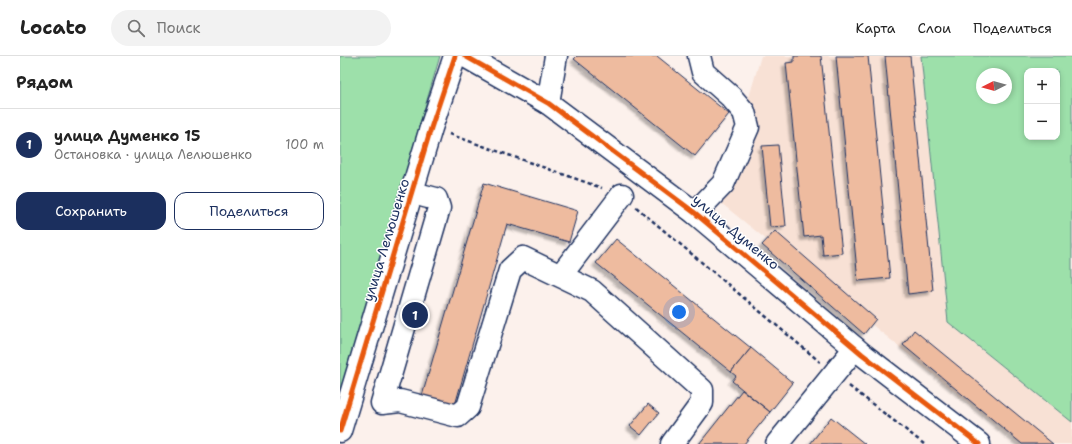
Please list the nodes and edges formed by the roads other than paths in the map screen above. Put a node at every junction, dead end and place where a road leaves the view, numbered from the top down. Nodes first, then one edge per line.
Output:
1 (455, 56) edge
2 (465, 56) edge
3 (556, 56) edge
4 (699, 56) edge
5 (548, 103) junction
6 (413, 193) junction
7 (622, 195) road end
8 (695, 213) junction
9 (561, 276) junction
10 (855, 348) junction
11 (351, 395) junction
12 (382, 403) junction
13 (340, 431) edge
14 (672, 444) edge
15 (777, 444) edge
16 (979, 444) edge

1 - 6 street, улица Лелюшенко
2 - 5 street, улица Думенко
3 - 5 street
4 - 8 street
5 - 8 street, улица Думенко
6 - 11 street, улица Лелюшенко
6 - 12 street
7 - 9 street
8 - 10 street, улица Думенко
9 - 12 street
9 - 14 street
10 - 15 street
10 - 16 street, улица Думенко
11 - 12 street
11 - 13 street, улица Лелюшенко

